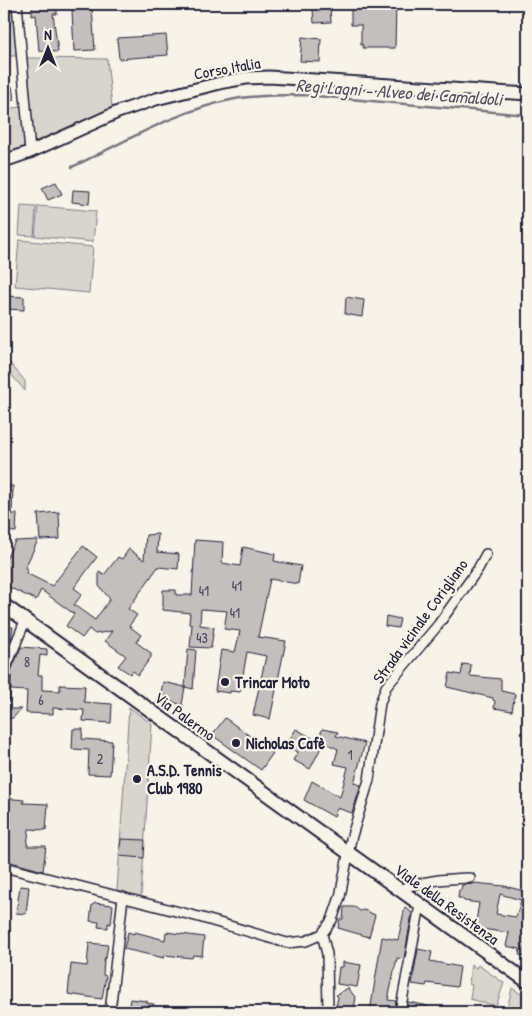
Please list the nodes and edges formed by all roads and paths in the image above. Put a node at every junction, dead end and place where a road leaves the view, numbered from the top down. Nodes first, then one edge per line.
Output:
1 (17, 4) edge
2 (528, 94) edge
3 (30, 152) junction
4 (4, 161) edge
5 (486, 554) dead end
6 (4, 605) edge
7 (25, 621) junction
8 (4, 699) edge
9 (348, 853) junction
10 (4, 868) edge
11 (470, 878) dead end
12 (399, 890) junction
13 (123, 897) junction
14 (420, 905) junction
15 (322, 934) junction
16 (528, 982) edge
17 (110, 1012) edge
18 (328, 1012) edge
19 (400, 1012) edge

1 - 3 street
2 - 3 street, Corso Italia
3 - 4 street, Corso Italia
5 - 9 street, Strada vicinale Corigliano
6 - 7 main road, Via Palermo
7 - 8 street
7 - 9 main road, Via Palermo
9 - 12 main road, Viale della Resistenza
9 - 15 street, Strada vicinale Corigliano
10 - 13 street
11 - 12 street
12 - 14 main road, Viale della Resistenza
13 - 15 street
13 - 17 street
14 - 16 main road, Viale della Resistenza
14 - 19 street
15 - 18 street

